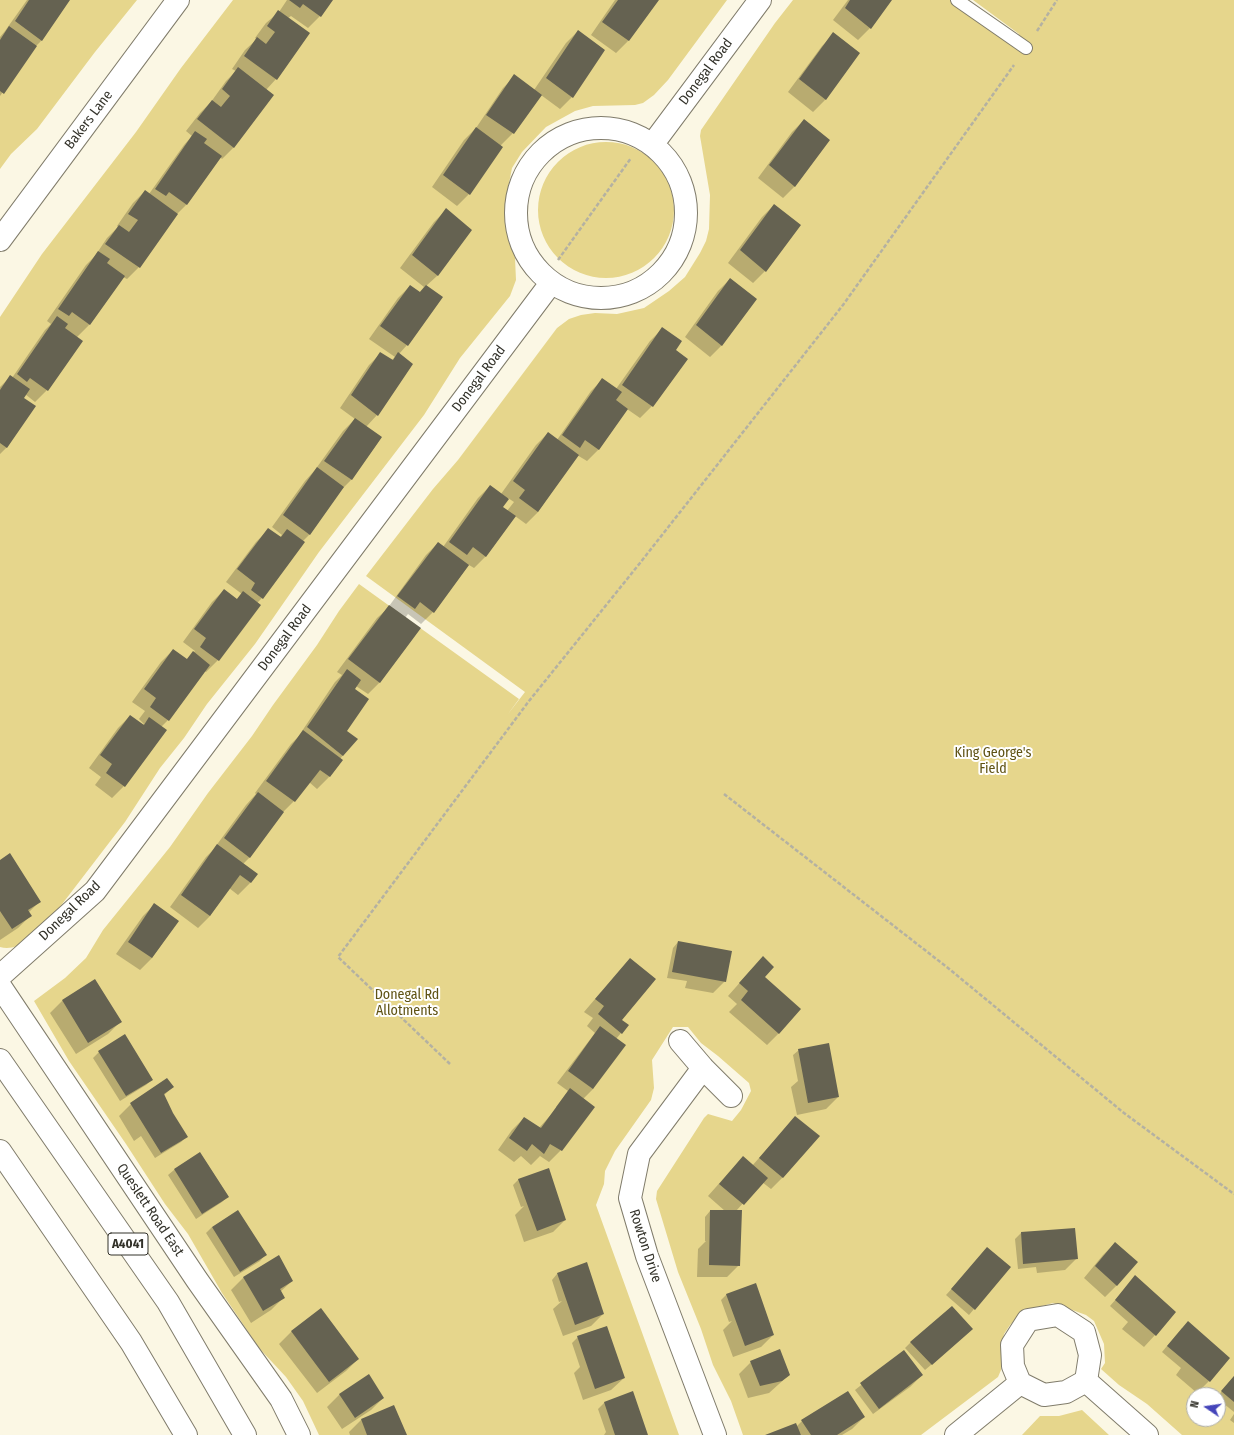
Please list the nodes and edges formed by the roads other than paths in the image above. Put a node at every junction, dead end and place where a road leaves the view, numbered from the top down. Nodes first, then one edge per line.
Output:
1 (178, 0) edge
2 (760, 0) edge
3 (957, 0) edge
4 (1026, 48) road end
5 (649, 142) junction
6 (0, 240) edge
7 (548, 280) junction
8 (0, 976) edge
9 (0, 986) edge
10 (680, 1041) dead end
11 (0, 1060) edge
12 (703, 1068) junction
13 (731, 1096) dead end
14 (0, 1151) edge
15 (1086, 1381) junction
16 (1020, 1383) junction
17 (186, 1435) edge
18 (245, 1435) edge
19 (299, 1435) edge
20 (715, 1435) edge
21 (956, 1435) edge
22 (1148, 1435) edge

1 - 6 main road, Bakers Lane
2 - 5 main road, Donegal Road
3 - 4 lane
5 - 7 main road
5 - 7 main road
7 - 8 main road, Donegal Road
9 - 19 main road, Queslett Road East
10 - 12 main road
11 - 18 main road, A4041
12 - 13 main road
12 - 20 main road, Rowton Drive
14 - 17 main road
15 - 16 main road
15 - 16 main road
15 - 22 main road
16 - 21 main road

